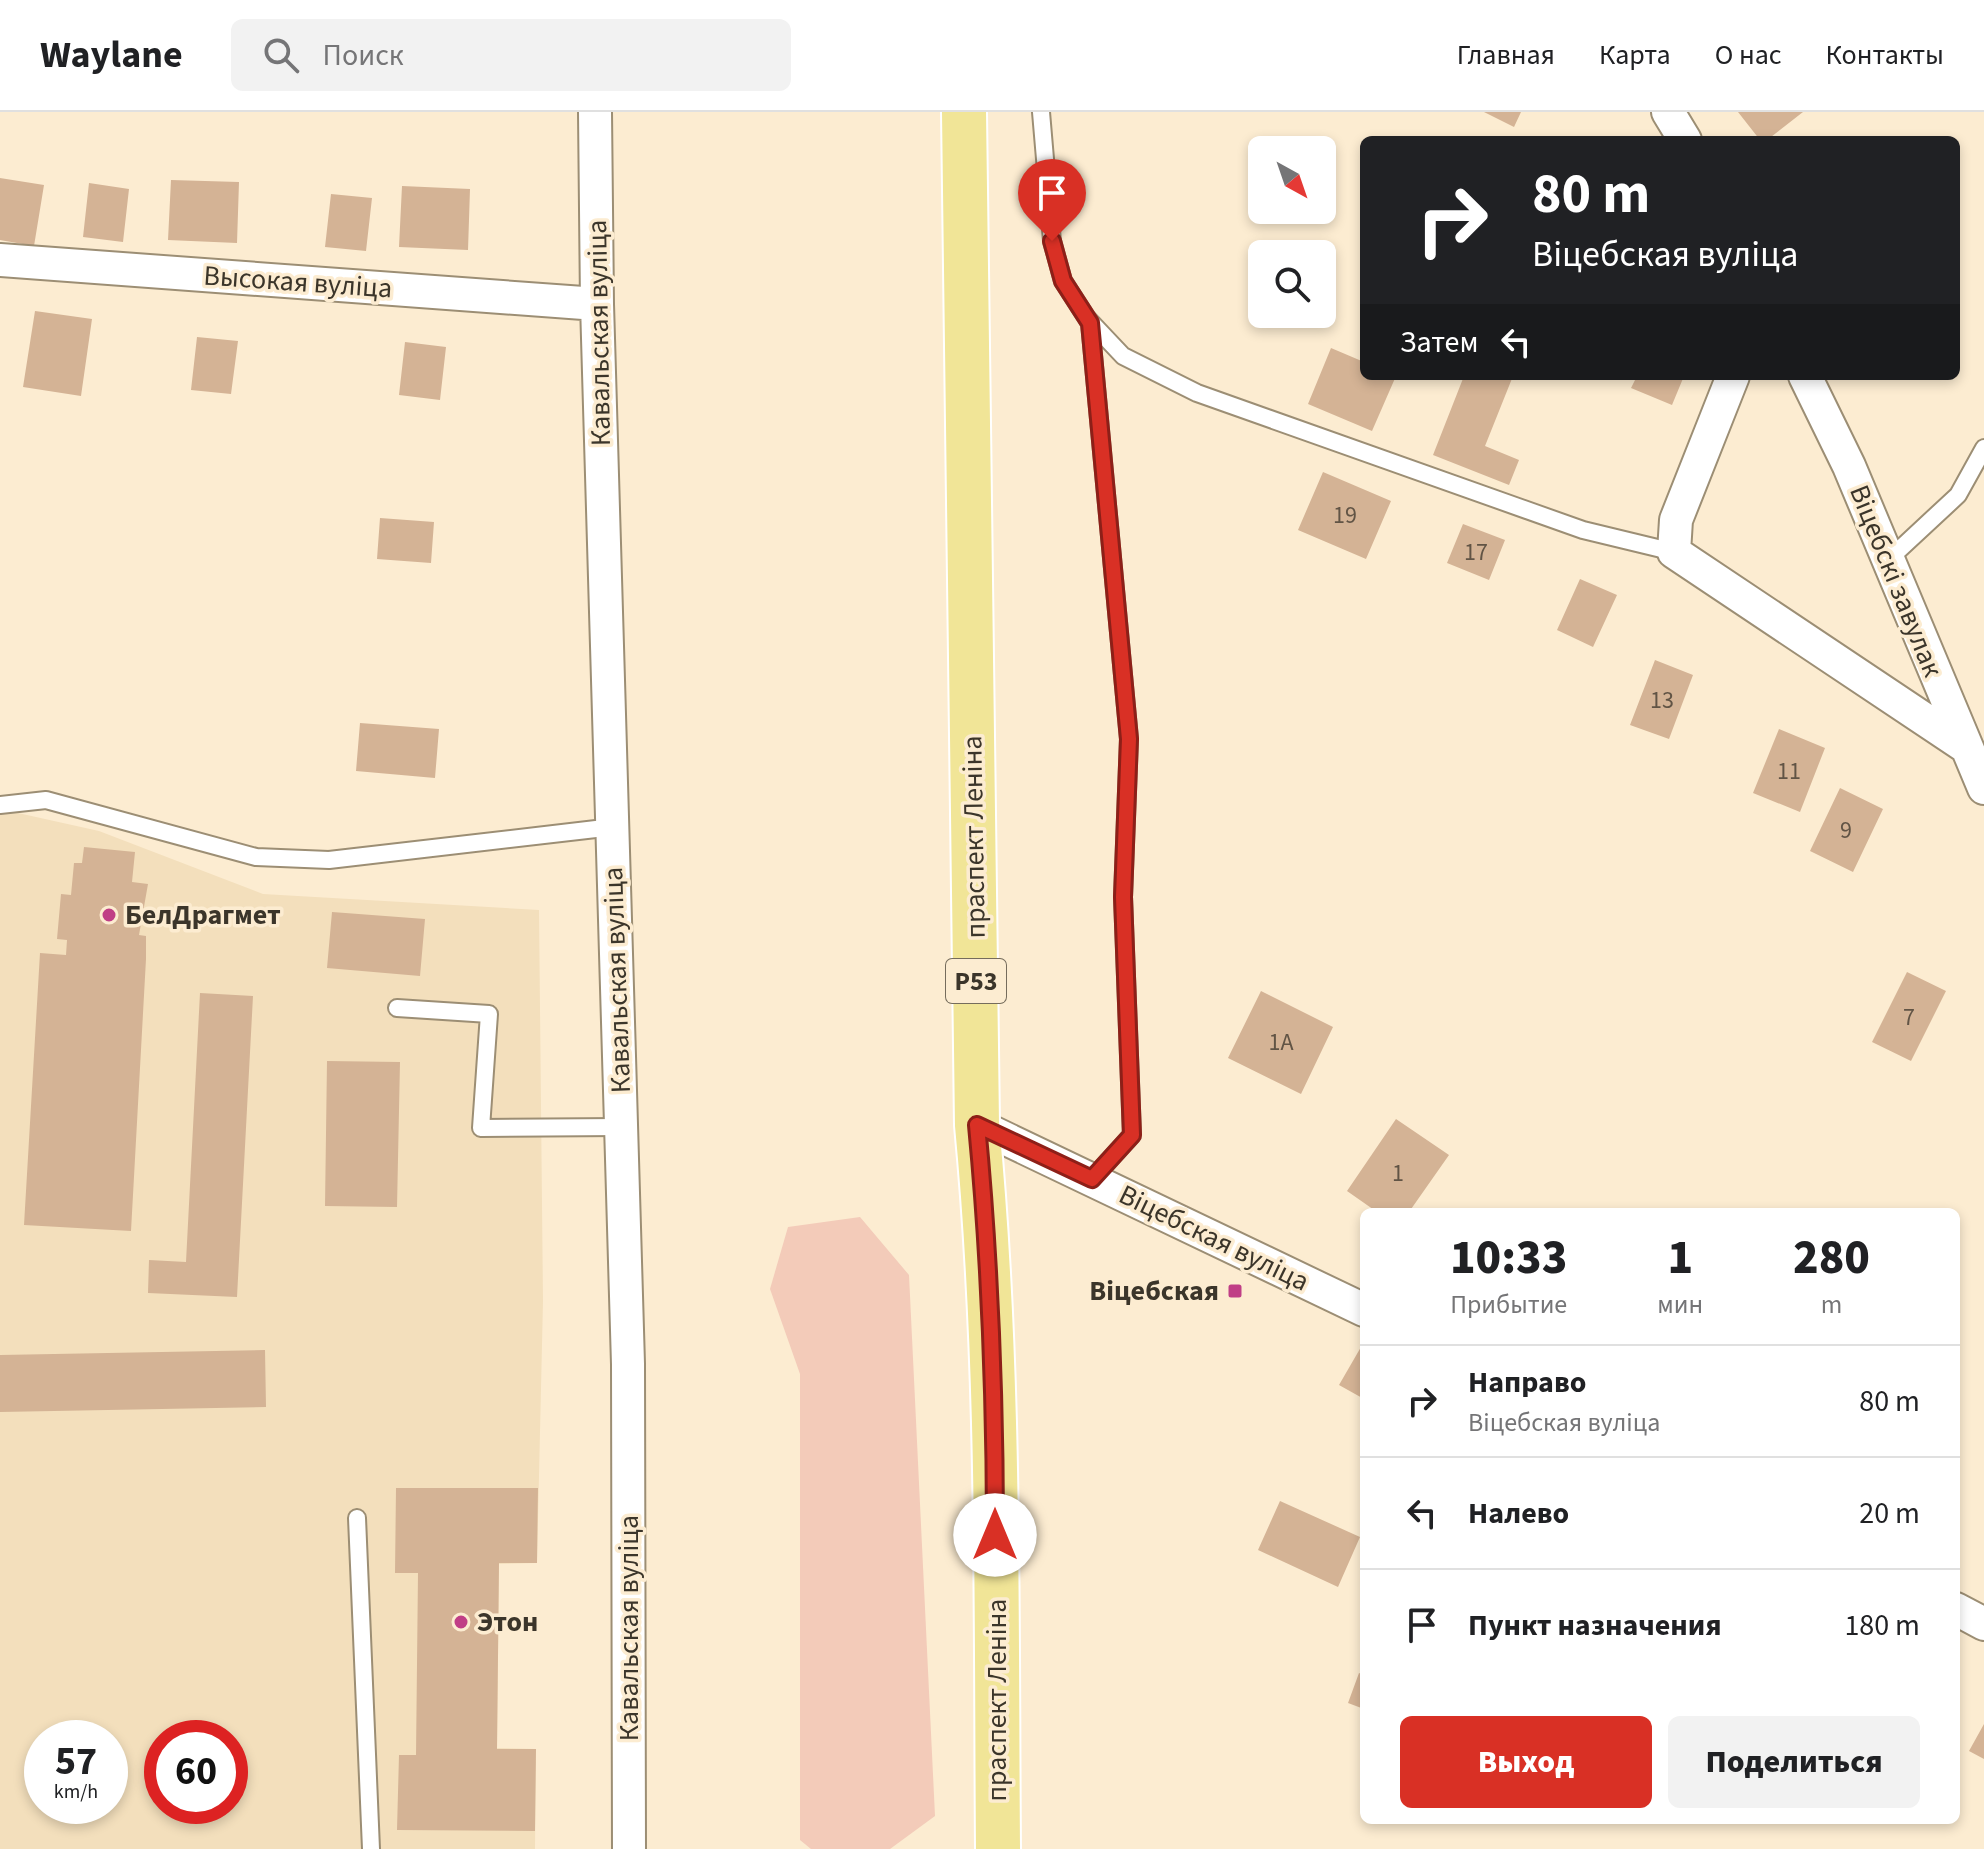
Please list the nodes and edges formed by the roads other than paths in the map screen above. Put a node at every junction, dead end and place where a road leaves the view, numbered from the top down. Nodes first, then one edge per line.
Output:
1 (595, 112) edge
2 (964, 112) edge
3 (1041, 112) edge
4 (1668, 112) edge
5 (1683, 136) edge
6 (0, 260) edge
7 (597, 304) junction
8 (1087, 318) junction
9 (1731, 380) edge
10 (1807, 380) edge
11 (1984, 448) edge
12 (1674, 552) junction
13 (1886, 562) junction
14 (1963, 745) junction
15 (1984, 788) edge
16 (0, 805) edge
17 (613, 827) junction
18 (397, 1008) dead end
19 (977, 1125) junction
20 (621, 1127) junction
21 (1092, 1179) junction
22 (1360, 1308) edge
23 (357, 1518) dead end
24 (1960, 1611) edge
25 (1984, 1624) edge
26 (371, 1849) edge
27 (629, 1849) edge
28 (998, 1849) edge

1 - 7 street, Кавальская вуліца
2 - 19 main road, праспект Леніна / Р53
3 - 8 lane
4 - 5 street
6 - 7 street, Высокая вуліца
7 - 17 street, Кавальская вуліца
8 - 12 lane
8 - 21 lane
9 - 12 street
10 - 13 street, Віцебскі завулак
11 - 13 lane
12 - 14 street
13 - 14 street, Віцебскі завулак
14 - 15 street, Віцебскі завулак
16 - 17 lane
17 - 20 street, Кавальская вуліца
18 - 20 lane
19 - 21 street, Віцебская вуліца
19 - 28 main road, праспект Леніна / Р53
20 - 27 street, Кавальская вуліца
21 - 22 street, Віцебская вуліца
23 - 26 lane
24 - 25 street

